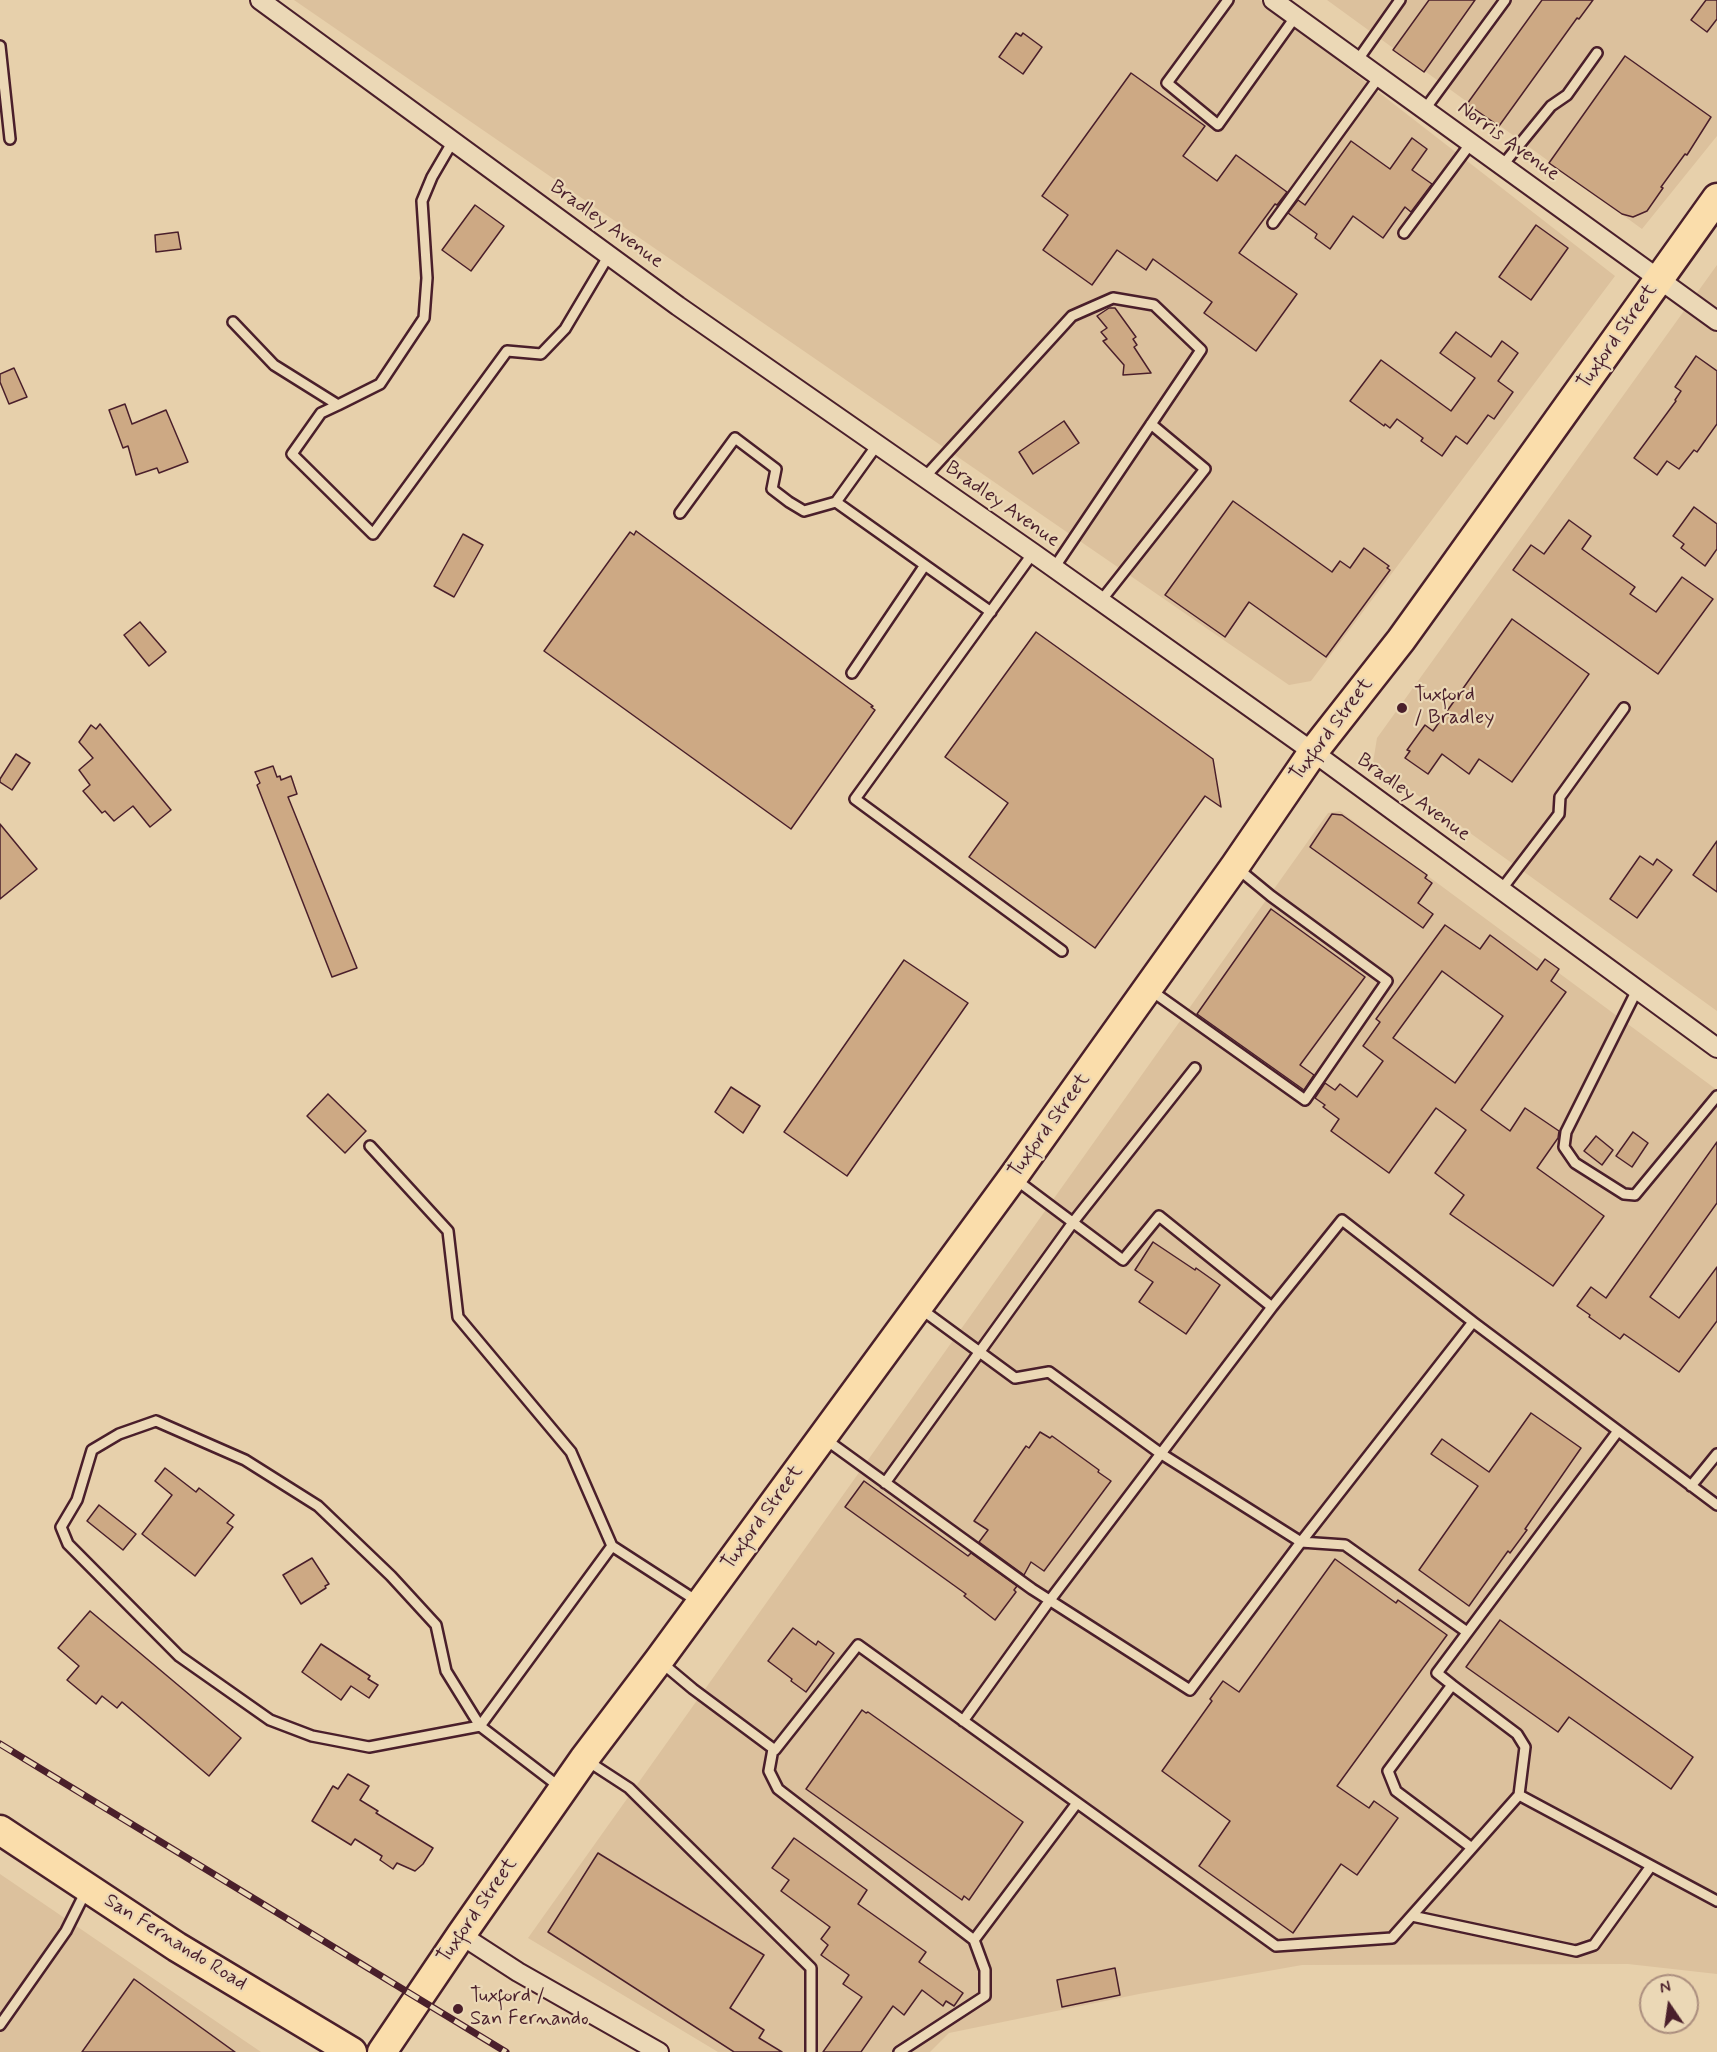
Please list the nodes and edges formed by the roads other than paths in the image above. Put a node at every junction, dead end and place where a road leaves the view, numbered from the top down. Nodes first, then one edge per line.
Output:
1 (260, 0) edge
2 (1228, 0) edge
3 (1273, 0) edge
4 (1400, 0) edge
5 (1505, 0) edge
6 (1296, 16) junction
7 (0, 46) edge
8 (1597, 53) dead end
9 (1358, 61) junction
10 (1379, 77) junction
11 (1425, 110) junction
12 (10, 140) dead end
13 (453, 141) junction
14 (1471, 143) junction
15 (1502, 166) junction
16 (1717, 198) edge
17 (1273, 223) dead end
18 (1404, 233) dead end
19 (609, 255) junction
20 (1658, 279) junction
21 (1717, 321) edge
22 (233, 322) dead end
23 (338, 405) junction
24 (1151, 424) junction
25 (876, 445) junction
26 (924, 478) junction
27 (836, 502) junction
28 (680, 513) dead end
29 (1033, 553) junction
30 (925, 565) junction
31 (1054, 568) junction
32 (1100, 602) junction
33 (991, 612) junction
34 (852, 673) dead end
35 (1624, 708) dead end
36 (1312, 752) junction
37 (1235, 866) junction
38 (1501, 890) junction
39 (1062, 951) dead end
40 (1148, 988) junction
41 (1637, 990) junction
42 (1717, 1048) edge
43 (1195, 1068) dead end
44 (1717, 1096) edge
45 (370, 1146) dead end
46 (1013, 1178) junction
47 (1074, 1221) junction
48 (919, 1307) junction
49 (1272, 1307) junction
50 (1473, 1322) junction
51 (978, 1351) junction
52 (1618, 1431) junction
53 (823, 1437) junction
54 (1160, 1453) junction
55 (1717, 1454) edge
56 (885, 1483) junction
57 (1691, 1486) junction
58 (1717, 1505) edge
59 (1301, 1542) junction
60 (612, 1546) junction
61 (1050, 1600) junction
62 (700, 1603) junction
63 (1467, 1632) junction
64 (659, 1660) junction
65 (1452, 1685) junction
66 (963, 1721) junction
67 (480, 1726) junction
68 (773, 1749) junction
69 (584, 1759) junction
70 (563, 1790) junction
71 (1519, 1795) junction
72 (1077, 1803) junction
73 (0, 1830) edge
74 (1472, 1848) junction
75 (1651, 1866) junction
76 (87, 1888) junction
77 (1717, 1901) edge
78 (1412, 1916) junction
79 (461, 1935) junction
80 (974, 1940) junction
81 (0, 2025) edge
82 (352, 2052) edge
83 (382, 2052) edge
84 (658, 2052) edge
85 (811, 2052) edge
86 (899, 2052) edge

1 - 13 street, Bradley Avenue
2 - 6 lane
3 - 6 street, Norris Avenue
4 - 9 lane
5 - 11 lane
6 - 9 street, Norris Avenue
7 - 12 lane
8 - 15 lane
9 - 10 street, Norris Avenue
10 - 11 street, Norris Avenue
10 - 17 lane
11 - 14 street, Norris Avenue
13 - 19 street, Bradley Avenue
13 - 23 lane
14 - 15 street, Norris Avenue
14 - 18 lane
15 - 20 street, Norris Avenue
16 - 20 main road, Tuxford Street
19 - 23 lane
19 - 25 street, Bradley Avenue
20 - 21 street, Norris Avenue
20 - 36 main road, Tuxford Street
22 - 23 lane
24 - 26 lane
24 - 31 lane
24 - 32 lane
25 - 26 street, Bradley Avenue
25 - 27 lane
26 - 29 street, Bradley Avenue
27 - 28 lane
27 - 30 lane
29 - 31 street, Bradley Avenue
29 - 33 lane
30 - 33 lane
30 - 34 lane
31 - 32 street, Bradley Avenue
32 - 36 street, Bradley Avenue
33 - 39 lane
35 - 38 lane
36 - 37 main road, Tuxford Street
36 - 38 street, Bradley Avenue
37 - 40 main road, Tuxford Street
37 - 40 lane
38 - 41 street, Bradley Avenue
40 - 46 main road, Tuxford Street
41 - 42 street, Bradley Avenue
41 - 44 lane
43 - 47 lane
45 - 60 lane
46 - 47 lane
46 - 48 main road, Tuxford Street
47 - 49 lane
47 - 51 lane
48 - 51 lane
48 - 53 main road, Tuxford Street
49 - 50 lane
49 - 54 lane
50 - 52 lane
50 - 59 lane
51 - 54 lane
51 - 56 lane
52 - 57 lane
52 - 63 lane
53 - 56 lane
53 - 62 main road, Tuxford Street
54 - 59 lane
54 - 61 lane
55 - 57 lane
56 - 61 lane
57 - 58 lane
59 - 61 lane
59 - 63 lane
60 - 62 lane
60 - 67 lane
61 - 66 lane
62 - 64 main road, Tuxford Street
63 - 65 lane
64 - 68 lane
64 - 69 main road, Tuxford Street
65 - 71 lane
65 - 74 lane
66 - 68 lane
66 - 72 lane
67 - 67 lane
67 - 70 lane
68 - 80 lane
69 - 70 main road, Tuxford Street
69 - 85 lane
70 - 79 main road, Tuxford Street
71 - 74 lane
71 - 75 lane
72 - 78 lane
72 - 80 lane
73 - 76 main road, San Fernando Road
74 - 78 lane
75 - 77 lane
75 - 78 lane
76 - 81 lane
76 - 82 main road, San Fernando Road
79 - 83 main road, Tuxford Street
79 - 84 street
80 - 86 lane

